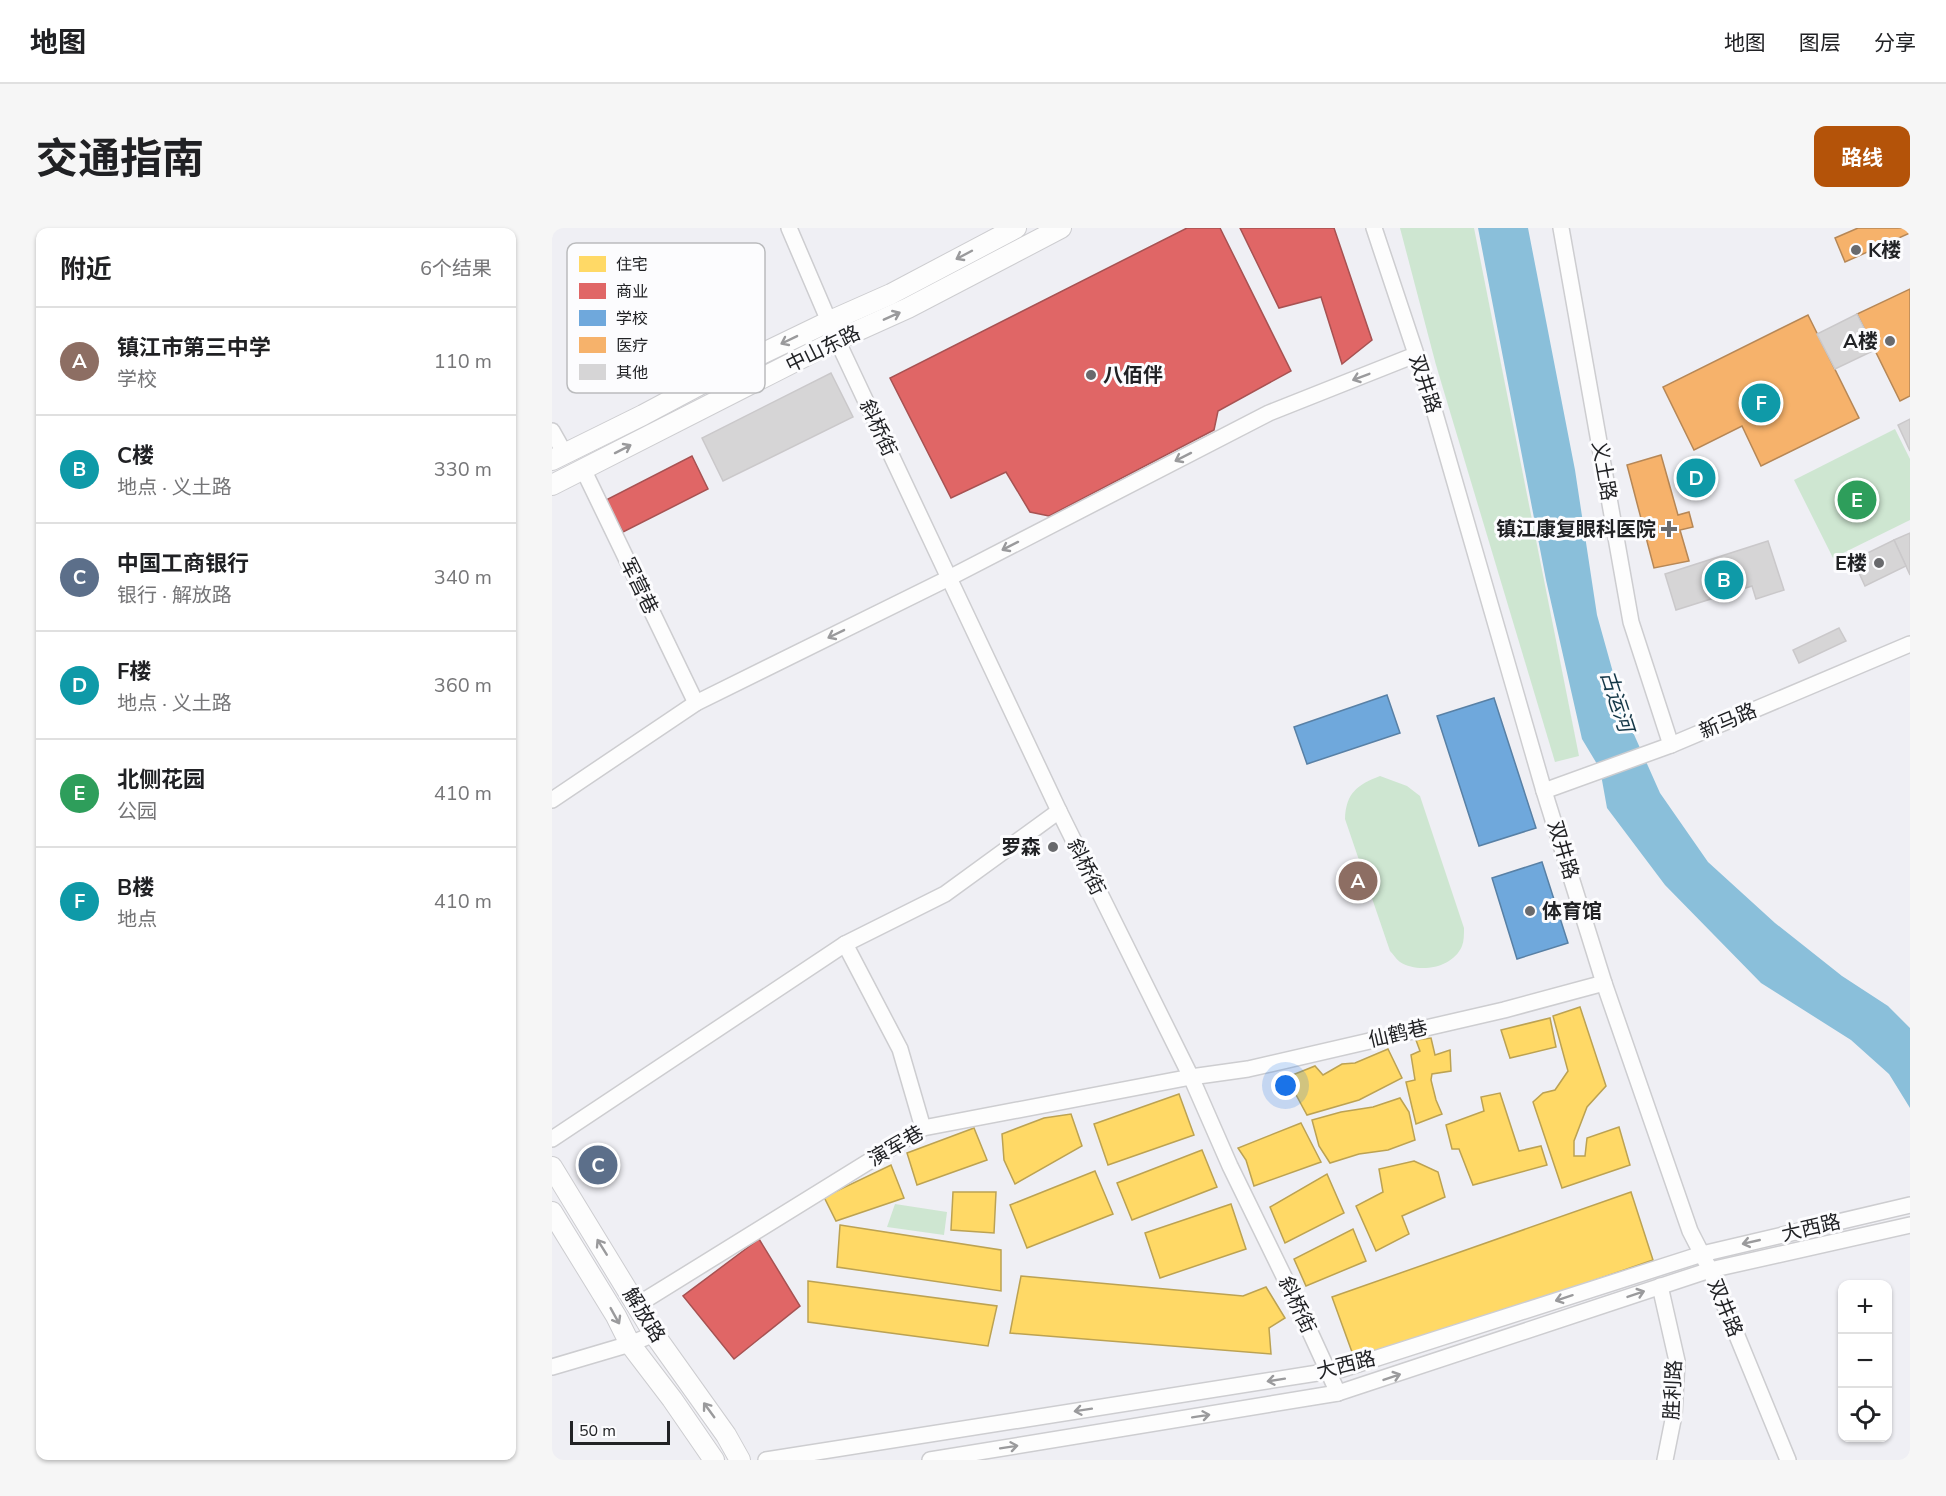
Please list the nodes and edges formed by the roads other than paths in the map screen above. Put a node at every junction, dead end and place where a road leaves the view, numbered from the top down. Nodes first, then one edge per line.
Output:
1 (789, 228) edge
2 (1016, 228) edge
3 (1061, 228) edge
4 (1374, 228) edge
5 (1561, 228) edge
6 (830, 321) junction
7 (837, 340) junction
8 (765, 352) edge
9 (1415, 355) junction
10 (765, 377) edge
11 (684, 393) edge
12 (733, 393) edge
13 (552, 431) edge
14 (558, 457) edge
15 (583, 469) junction
16 (552, 485) edge
17 (949, 578) junction
18 (1910, 644) edge
19 (696, 704) junction
20 (1671, 745) junction
21 (1544, 791) junction
22 (552, 800) edge
23 (1059, 811) junction
24 (845, 944) junction
25 (1604, 983) junction
26 (1191, 1077) junction
27 (923, 1128) junction
28 (552, 1139) edge
29 (552, 1167) edge
30 (1910, 1205) edge
31 (552, 1212) edge
32 (1910, 1225) edge
33 (1702, 1254) junction
34 (1710, 1270) junction
35 (1660, 1286) junction
36 (637, 1305) junction
37 (654, 1334) junction
38 (630, 1344) junction
39 (552, 1367) edge
40 (1328, 1371) junction
41 (1338, 1393) junction
42 (714, 1460) edge
43 (740, 1460) edge
44 (766, 1460) edge
45 (930, 1460) edge
46 (1665, 1460) edge
47 (1788, 1460) edge

1 - 6 street, 斜桥街
2 -> 6 main road, 中山东路
7 -> 3 main road, 中山东路
4 - 9 street, 双井路
5 - 20 street, 义土路
6 - 7 street, 斜桥街
6 -> 8 main road, 中山东路
10 -> 7 main road, 中山东路
7 - 17 street, 斜桥街
9 -> 17 street
9 - 21 street, 双井路
11 -> 14 main road, 中山东路
15 -> 12 main road, 中山东路
13 - 14 street
15 - 16 main road, 中山东路
15 - 19 street, 军营巷
17 -> 19 street
17 - 23 street, 斜桥街
18 - 20 street, 新马路
19 - 22 street
20 - 21 street, 新马路
21 - 25 street, 双井路
23 - 24 street
23 - 26 street, 斜桥街
24 - 27 street
24 - 28 street
25 - 26 street, 仙鹤巷
25 - 33 street, 双井路
26 - 27 street, 演军巷
26 - 40 street, 斜桥街
27 - 36 street, 演军巷
36 -> 29 main road, 解放路
30 -> 33 street, 大西路
31 -> 38 main road, 解放路
32 - 34 street, 大西路
33 - 34 street, 双井路
33 -> 40 street, 大西路
34 - 35 street, 大西路
34 - 47 street, 双井路
41 -> 35 street, 大西路
35 - 46 street, 胜利路
36 - 37 main road, 解放路
37 - 38 street
43 -> 37 main road, 解放路
38 - 39 street
38 - 42 main road, 解放路
40 - 41 street, 斜桥街
40 -> 44 street, 大西路
45 -> 41 street, 大西路

